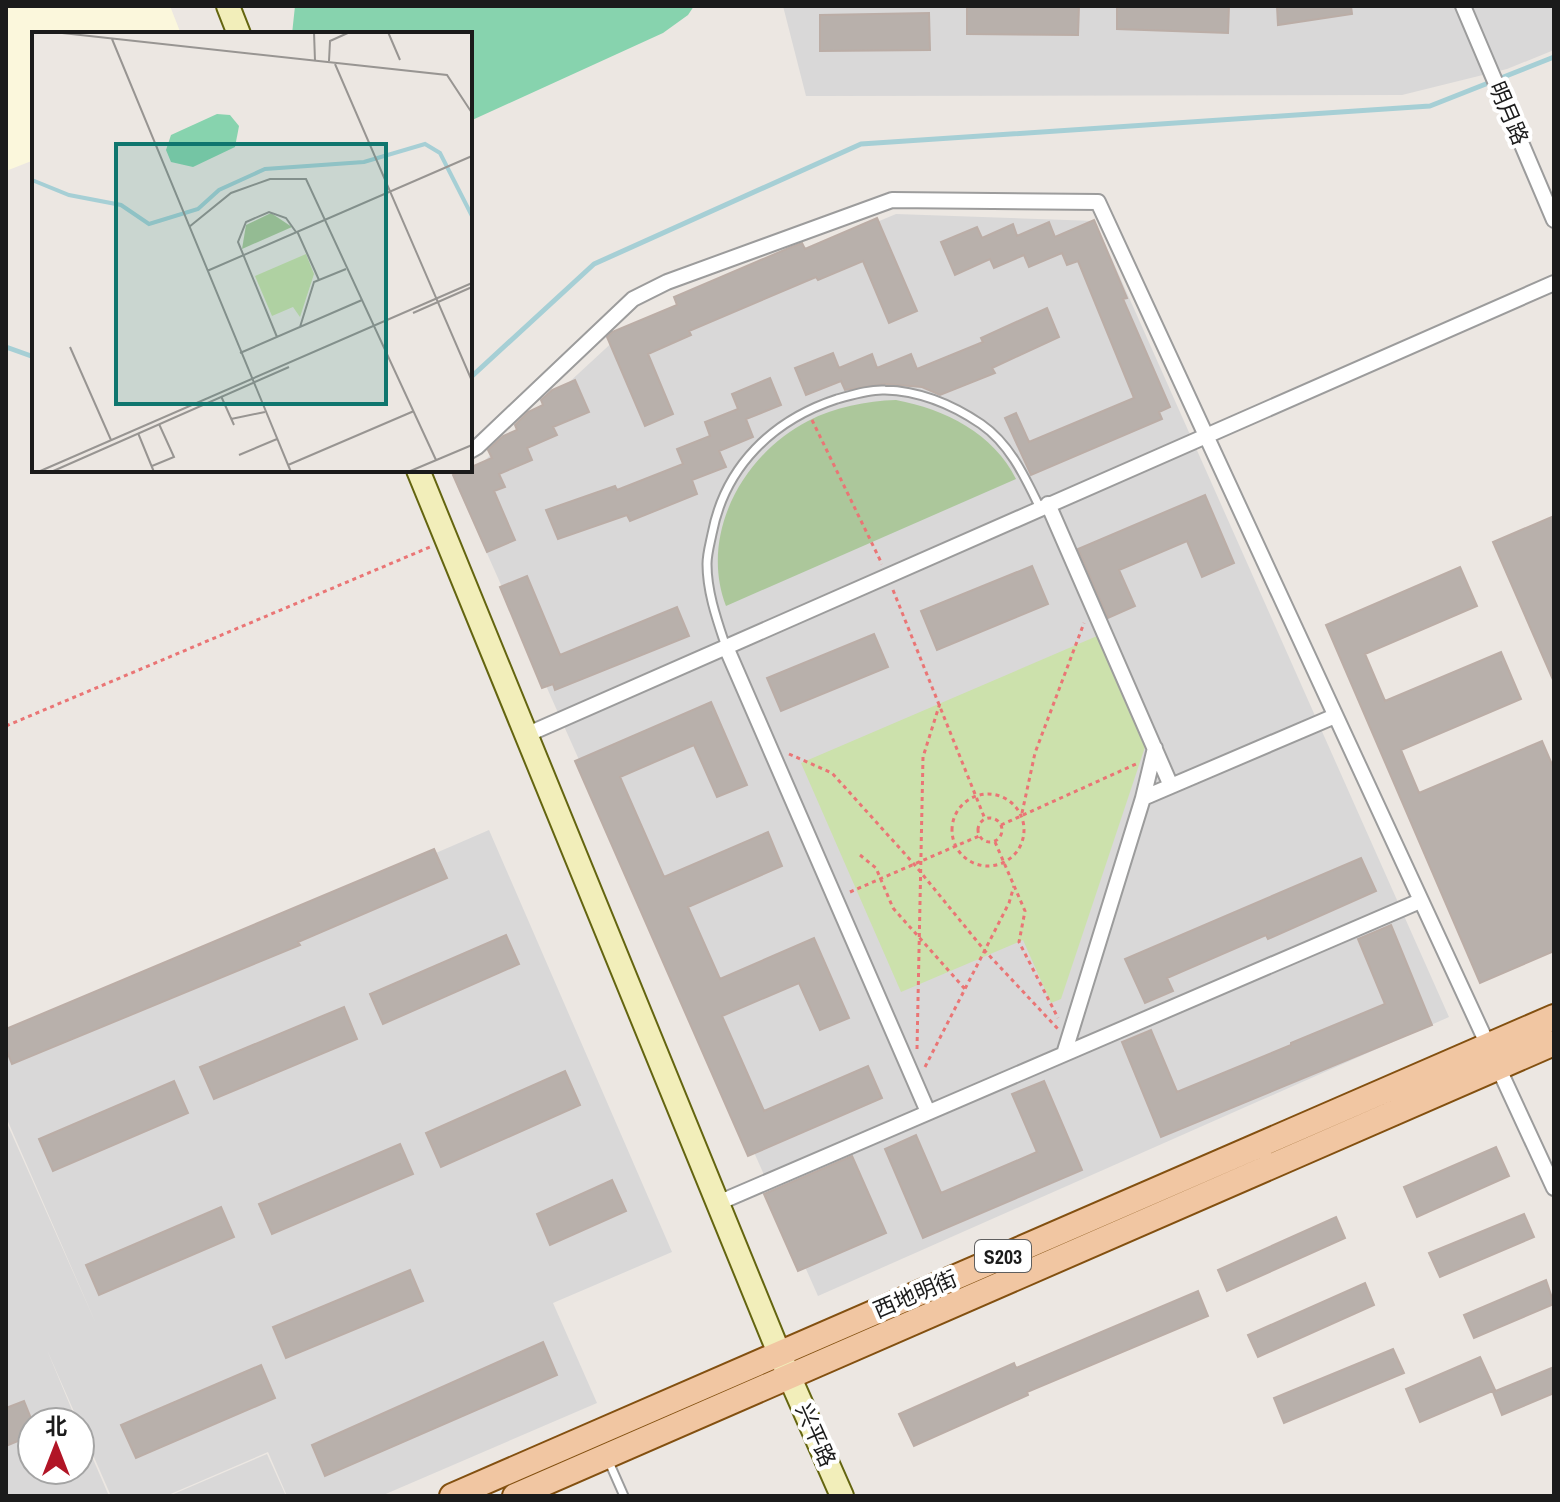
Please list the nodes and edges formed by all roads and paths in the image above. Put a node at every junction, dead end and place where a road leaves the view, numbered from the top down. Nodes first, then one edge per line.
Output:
1 (228, 6) edge
2 (1463, 6) edge
3 (238, 32) edge
4 (1554, 220) edge
5 (1554, 283) edge
6 (807, 409) junction
7 (1207, 434) junction
8 (472, 450) edge
9 (424, 472) edge
10 (1044, 506) junction
11 (446, 540) junction
12 (887, 576) junction
13 (1092, 604) junction
14 (726, 647) junction
15 (940, 703) junction
16 (1335, 716) junction
17 (6, 726) edge
18 (526, 735) junction
19 (768, 744) junction
20 (1154, 752) junction
21 (1171, 786) junction
22 (976, 796) junction
23 (1143, 798) junction
24 (1021, 817) junction
25 (985, 819) junction
26 (1001, 825) junction
27 (979, 836) junction
28 (995, 842) junction
29 (955, 847) junction
30 (860, 855) dead end
31 (923, 860) junction
32 (1003, 862) junction
33 (914, 864) junction
34 (922, 874) junction
35 (881, 879) junction
36 (1014, 886) junction
37 (835, 898) junction
38 (1420, 901) junction
39 (920, 939) junction
40 (985, 951) junction
41 (965, 989) junction
42 (1554, 1017) edge
43 (1554, 1043) edge
44 (1486, 1046) junction
45 (1066, 1047) junction
46 (916, 1085) junction
47 (928, 1112) junction
48 (1554, 1188) edge
49 (718, 1203) junction
50 (784, 1364) junction
51 (606, 1456) junction
52 (452, 1496) edge
53 (515, 1496) edge
54 (624, 1496) edge
55 (842, 1496) edge

1 - 3 street
2 - 4 street, 明月路
5 - 7 street
6 - 10 lane
6 - 12 path
6 - 14 lane
7 - 8 street
7 - 10 street
7 - 16 street
9 - 11 street, 兴平路
10 - 12 street
10 - 13 street
11 - 17 path
11 - 18 street, 兴平路
12 - 14 street
12 - 15 path
13 - 20 street
13 - 24 path
14 - 18 street
14 - 19 street
15 - 22 path
15 - 31 path
16 - 21 street
16 - 38 street
18 - 49 street, 兴平路
19 - 33 path
19 - 37 street
20 - 21 street
20 - 23 street
20 - 24 path
21 - 23 street
22 - 24 path
22 - 25 path
22 - 29 path
23 - 45 street
24 - 26 path
24 - 32 path
25 - 26 path
25 - 27 path
26 - 28 path
27 - 28 path
27 - 29 path
28 - 32 path
29 - 31 path
29 - 32 path
30 - 35 path
31 - 33 path
31 - 34 path
32 - 36 path
33 - 34 path
33 - 35 path
34 - 39 path
34 - 40 path
35 - 37 path
35 - 39 path
36 - 40 path
36 - 45 path
37 - 46 street
38 - 44 street
38 - 45 street
39 - 41 path
39 - 46 path
40 - 41 path
40 - 45 path
41 - 46 path
42 - 44 main road, 西地明街 / S203
43 - 50 main road, 西地明街 / S203
44 - 48 street
44 - 50 main road, 西地明街 / S203
45 - 47 street
46 - 47 street
47 - 49 street
49 - 50 street, 兴平路
50 - 51 main road, 西地明街 / S203
50 - 52 main road, 西地明街 / S203
50 - 55 street, 兴平路
51 - 53 main road, 西地明街 / S203
51 - 54 lane

